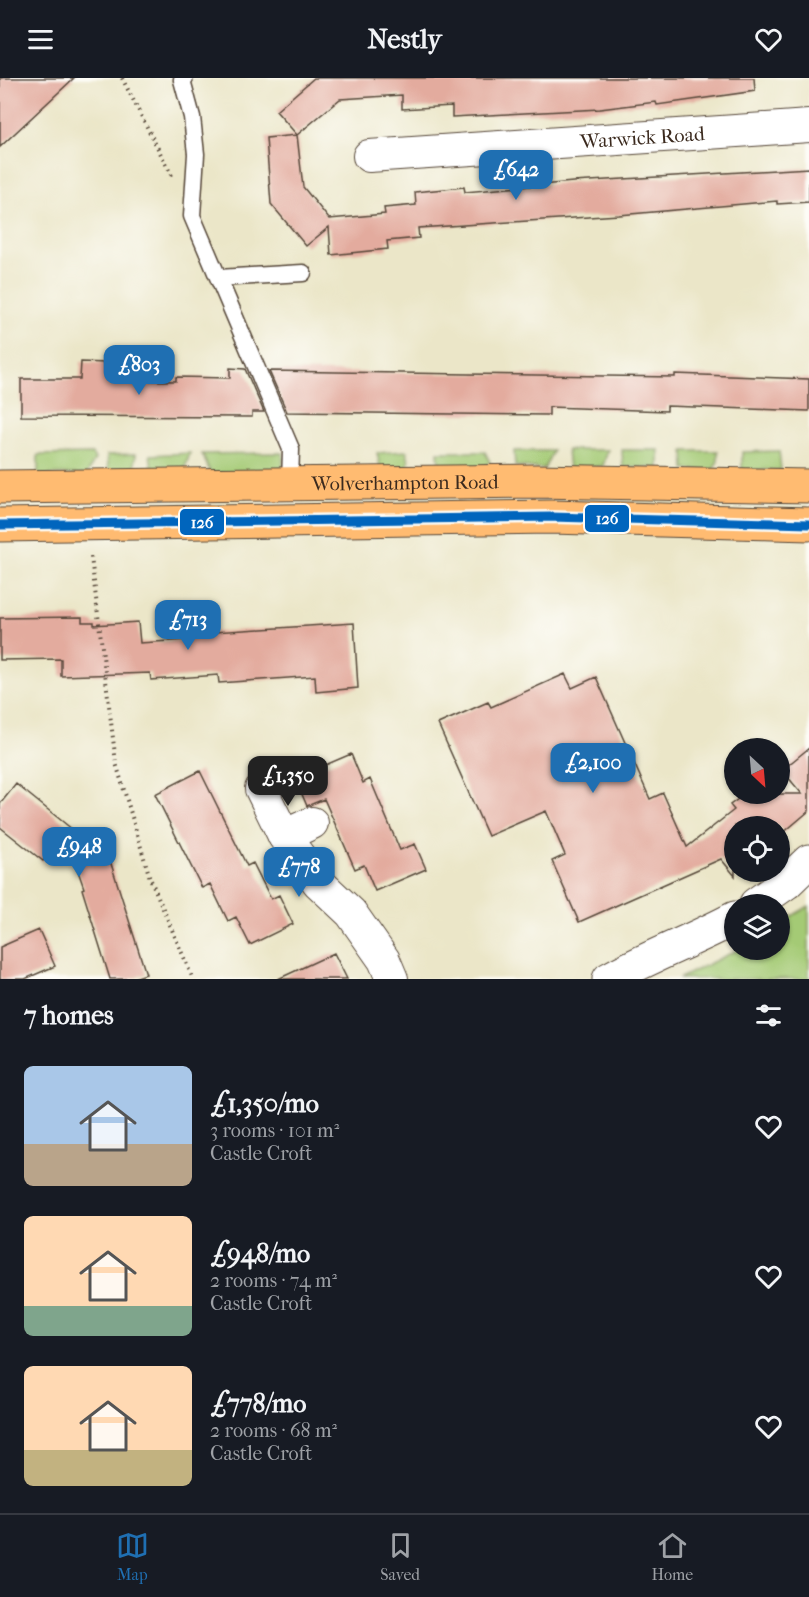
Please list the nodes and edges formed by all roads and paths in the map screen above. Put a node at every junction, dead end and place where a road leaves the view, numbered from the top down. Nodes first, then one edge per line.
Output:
1 (122, 78) edge
2 (185, 78) edge
3 (809, 126) edge
4 (369, 156) dead end
5 (192, 216) junction
6 (303, 273) dead end
7 (219, 278) junction
8 (290, 484) junction
9 (809, 486) edge
10 (0, 487) edge
11 (809, 524) edge
12 (0, 525) edge
13 (91, 557) dead end
14 (261, 789) dead end
15 (312, 824) dead end
16 (284, 836) junction
17 (809, 861) edge
18 (770, 894) edge
19 (724, 924) edge
20 (194, 979) edge
21 (392, 979) edge
22 (609, 979) edge

1 - 5 path
2 - 5 lane
3 - 4 street, Warwick Road
5 - 7 lane
6 - 7 lane
7 - 8 lane
8 - 9 highway, Wolverhampton Road
8 - 10 highway, Wolverhampton Road
11 - 12 highway, Wolverhampton Road
13 - 20 path
14 - 16 street
15 - 16 street
16 - 21 street
17 - 18 street
19 - 22 street

